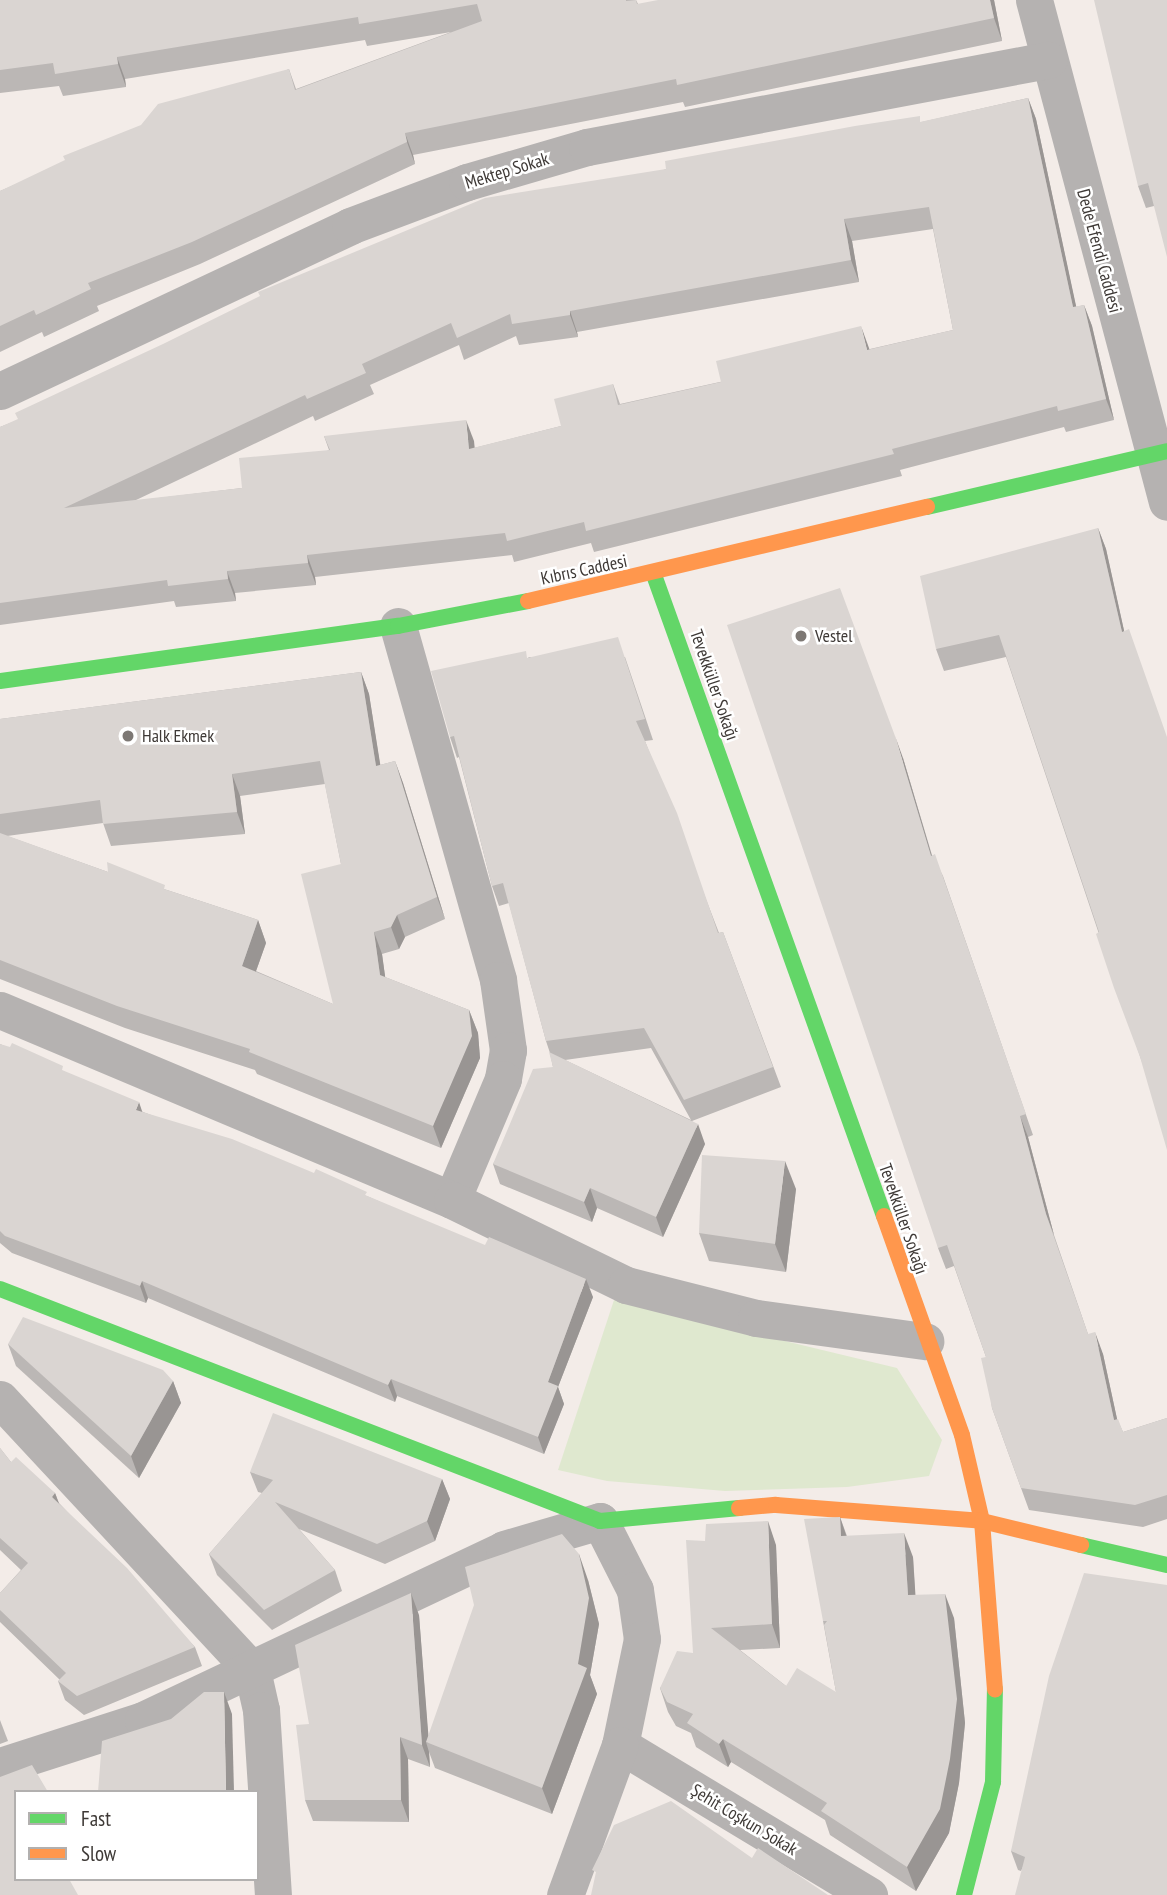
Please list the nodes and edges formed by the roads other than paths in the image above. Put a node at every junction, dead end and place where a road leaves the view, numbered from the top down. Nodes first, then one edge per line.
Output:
1 (1034, 0) edge
2 (1049, 60) junction
3 (0, 391) edge
4 (1159, 453) edge
5 (1167, 502) edge
6 (654, 575) junction
7 (398, 626) junction
8 (0, 681) edge
9 (0, 1010) edge
10 (452, 1200) junction
11 (0, 1289) edge
12 (925, 1341) junction
13 (0, 1399) edge
14 (600, 1521) junction
15 (982, 1521) junction
16 (1167, 1565) edge
17 (252, 1670) junction
18 (620, 1745) junction
19 (0, 1766) edge
20 (273, 1895) edge
21 (565, 1895) edge
22 (869, 1895) edge
23 (964, 1895) edge

1 - 2 street, Dede Efendi Caddesi
2 - 3 street, Mektep Sokak
2 - 4 street, Dede Efendi Caddesi
4 - 5 street, Dede Efendi Caddesi
4 - 6 street, Kıbrıs Caddesi
6 - 7 street, Kıbrıs Caddesi
6 - 12 street, Tevekküller Sokağı
7 - 8 street, Kıbrıs Caddesi
7 - 10 street
9 - 10 street
10 - 12 street
11 - 14 street
12 - 15 street, Tevekküller Sokağı
13 - 17 street
14 - 15 street
14 - 17 street
14 - 18 street
15 - 16 street
15 - 23 street, Tevekküller Sokağı
17 - 19 street
17 - 20 street
18 - 21 street
18 - 22 street, Şehit Coşkun Sokak

